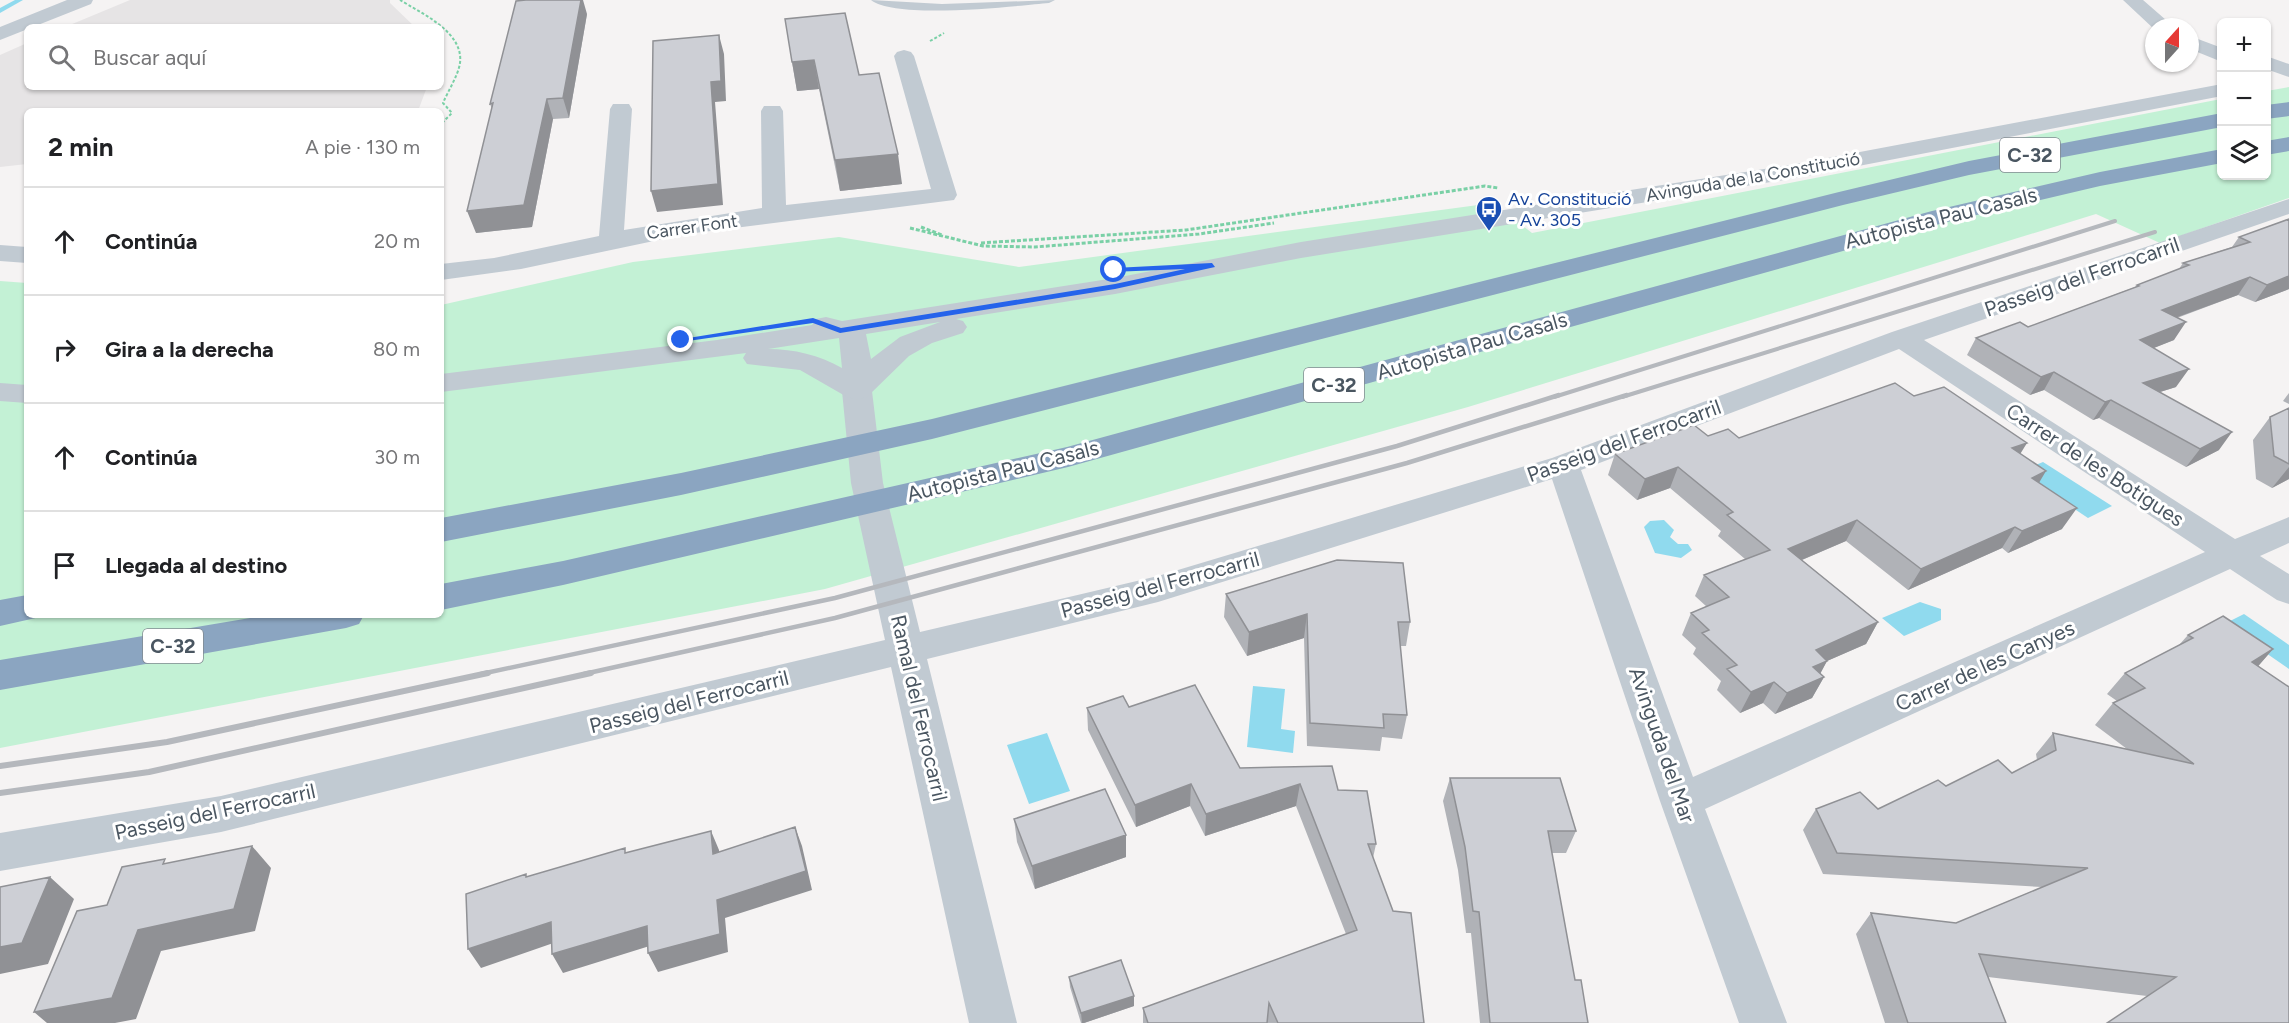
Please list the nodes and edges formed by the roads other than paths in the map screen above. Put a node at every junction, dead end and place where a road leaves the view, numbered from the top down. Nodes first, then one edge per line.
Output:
1 (84, 0) edge
2 (877, 0) edge
3 (1049, 0) edge
4 (2132, 0) edge
5 (2153, 18) edge
6 (24, 24) edge
7 (25, 24) edge
8 (0, 34) edge
9 (2199, 46) edge
10 (2217, 54) edge
11 (904, 56) dead end
12 (2271, 64) edge
13 (2289, 71) edge
14 (2271, 79) edge
15 (2289, 80) edge
16 (2217, 91) edge
17 (621, 109) dead end
18 (2289, 109) edge
19 (772, 111) dead end
20 (2271, 111) edge
21 (2217, 121) edge
22 (2289, 144) edge
23 (2271, 147) edge
24 (2217, 157) edge
25 (2289, 206) edge
26 (774, 215) junction
27 (611, 240) junction
28 (0, 253) edge
29 (24, 255) edge
30 (1212, 266) junction
31 (444, 272) edge
32 (1115, 286) junction
33 (840, 330) junction
34 (1902, 338) junction
35 (444, 364) edge
36 (513, 365) junction
37 (444, 382) edge
38 (857, 391) junction
39 (0, 392) edge
40 (24, 394) edge
41 (1563, 465) junction
42 (444, 529) edge
43 (2289, 529) edge
44 (2233, 555) junction
45 (2289, 591) edge
46 (444, 596) edge
47 (24, 602) edge
48 (0, 603) edge
49 (24, 609) edge
50 (0, 613) edge
51 (329, 618) edge
52 (0, 675) edge
53 (1681, 801) junction
54 (0, 852) edge
55 (993, 1023) edge
56 (1763, 1023) edge

1 - 7 street
2 - 3 lane
4 - 5 street
6 - 8 street
9 - 10 street
11 - 26 street, Carrer Font
12 - 13 street
14 - 15 street
16 - 30 street, Avinguda de la Constitució
17 - 27 street
18 - 20 highway
19 - 26 street
21 - 42 highway, Autopista Pau Casals / C-32
22 - 23 highway
24 - 46 highway, Autopista Pau Casals / C-32
25 - 34 street, Passeig del Ferrocarril
26 - 27 street, Carrer Font
27 - 31 street, Carrer Font
28 - 29 street
30 - 32 street, Avinguda de la Constitució
30 - 36 street, Avinguda de la Constitució
32 - 33 street, Avinguda de la Constitució
32 - 38 street
33 - 36 street, Avinguda de la Constitució
33 - 38 street, Ramal del Ferrocarril
34 - 41 street, Passeig del Ferrocarril
34 - 44 street, Carrer de les Botigues
35 - 36 street, Avinguda de la Constitució
36 - 37 street, Avinguda de la Constitució
36 - 38 street
38 - 55 street, Ramal del Ferrocarril
39 - 40 street
41 - 53 street, Avinguda del Mar
41 - 54 street, Passeig del Ferrocarril
43 - 44 street, Carrer de les Canyes
44 - 45 street, Carrer de les Botigues
44 - 53 street, Carrer de les Canyes
47 - 48 highway
49 - 50 highway
51 - 52 highway, C-32
53 - 56 street, Avinguda del Mar

